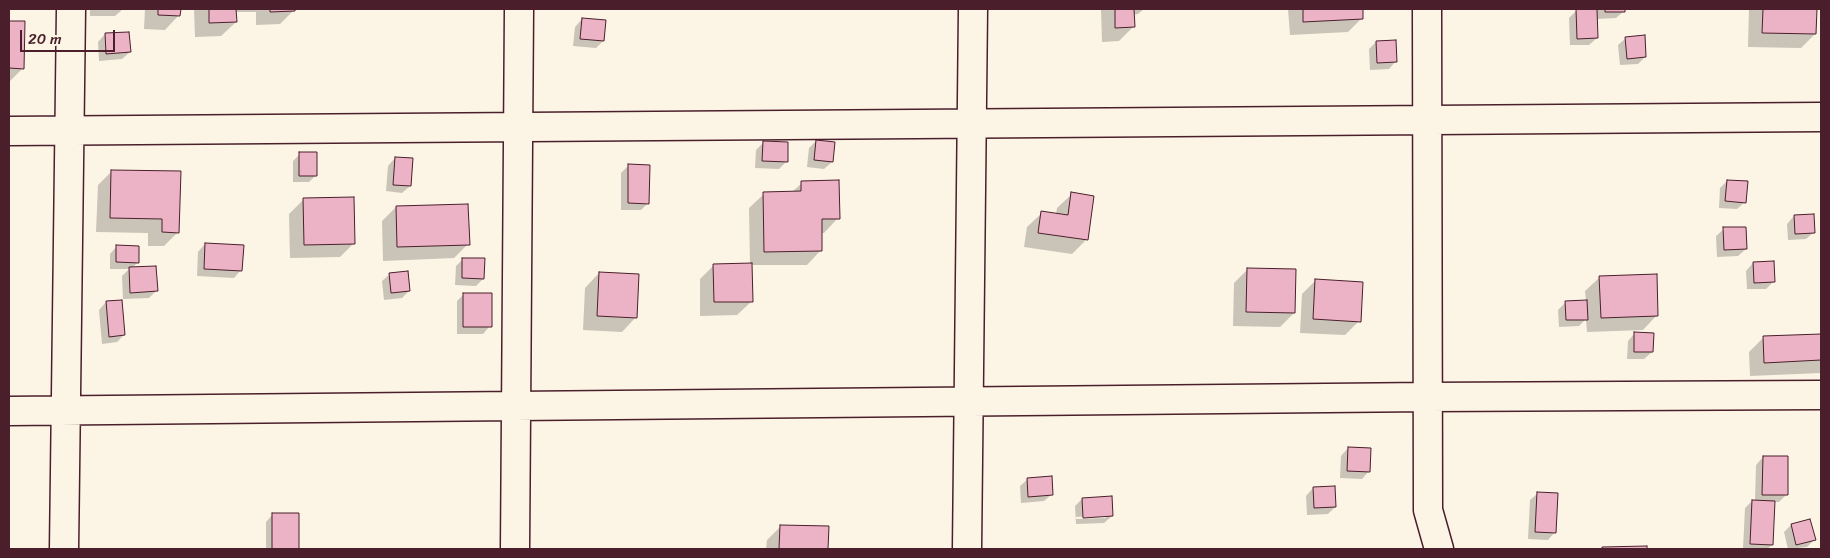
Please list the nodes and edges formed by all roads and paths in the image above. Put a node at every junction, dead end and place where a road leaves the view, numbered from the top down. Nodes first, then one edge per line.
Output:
1 (71, 9) edge
2 (519, 9) edge
3 (973, 9) edge
4 (1427, 9) edge
5 (1821, 117) edge
6 (1427, 120) junction
7 (972, 124) junction
8 (518, 127) junction
9 (9, 131) edge
10 (69, 131) junction
11 (1821, 395) edge
12 (1428, 396) junction
13 (969, 401) junction
14 (515, 406) junction
15 (9, 411) edge
16 (67, 411) junction
17 (64, 549) edge
18 (515, 549) edge
19 (967, 549) edge
20 (1439, 549) edge

1 - 10 street
2 - 8 street
3 - 7 street
4 - 6 street
5 - 6 street
6 - 7 street
6 - 12 street
7 - 8 street
7 - 13 street
8 - 10 street
8 - 14 street
9 - 10 street
10 - 16 street
11 - 12 street
12 - 13 street
12 - 20 street
13 - 14 street
13 - 19 street
14 - 16 street
14 - 18 street
15 - 16 street
16 - 17 street

